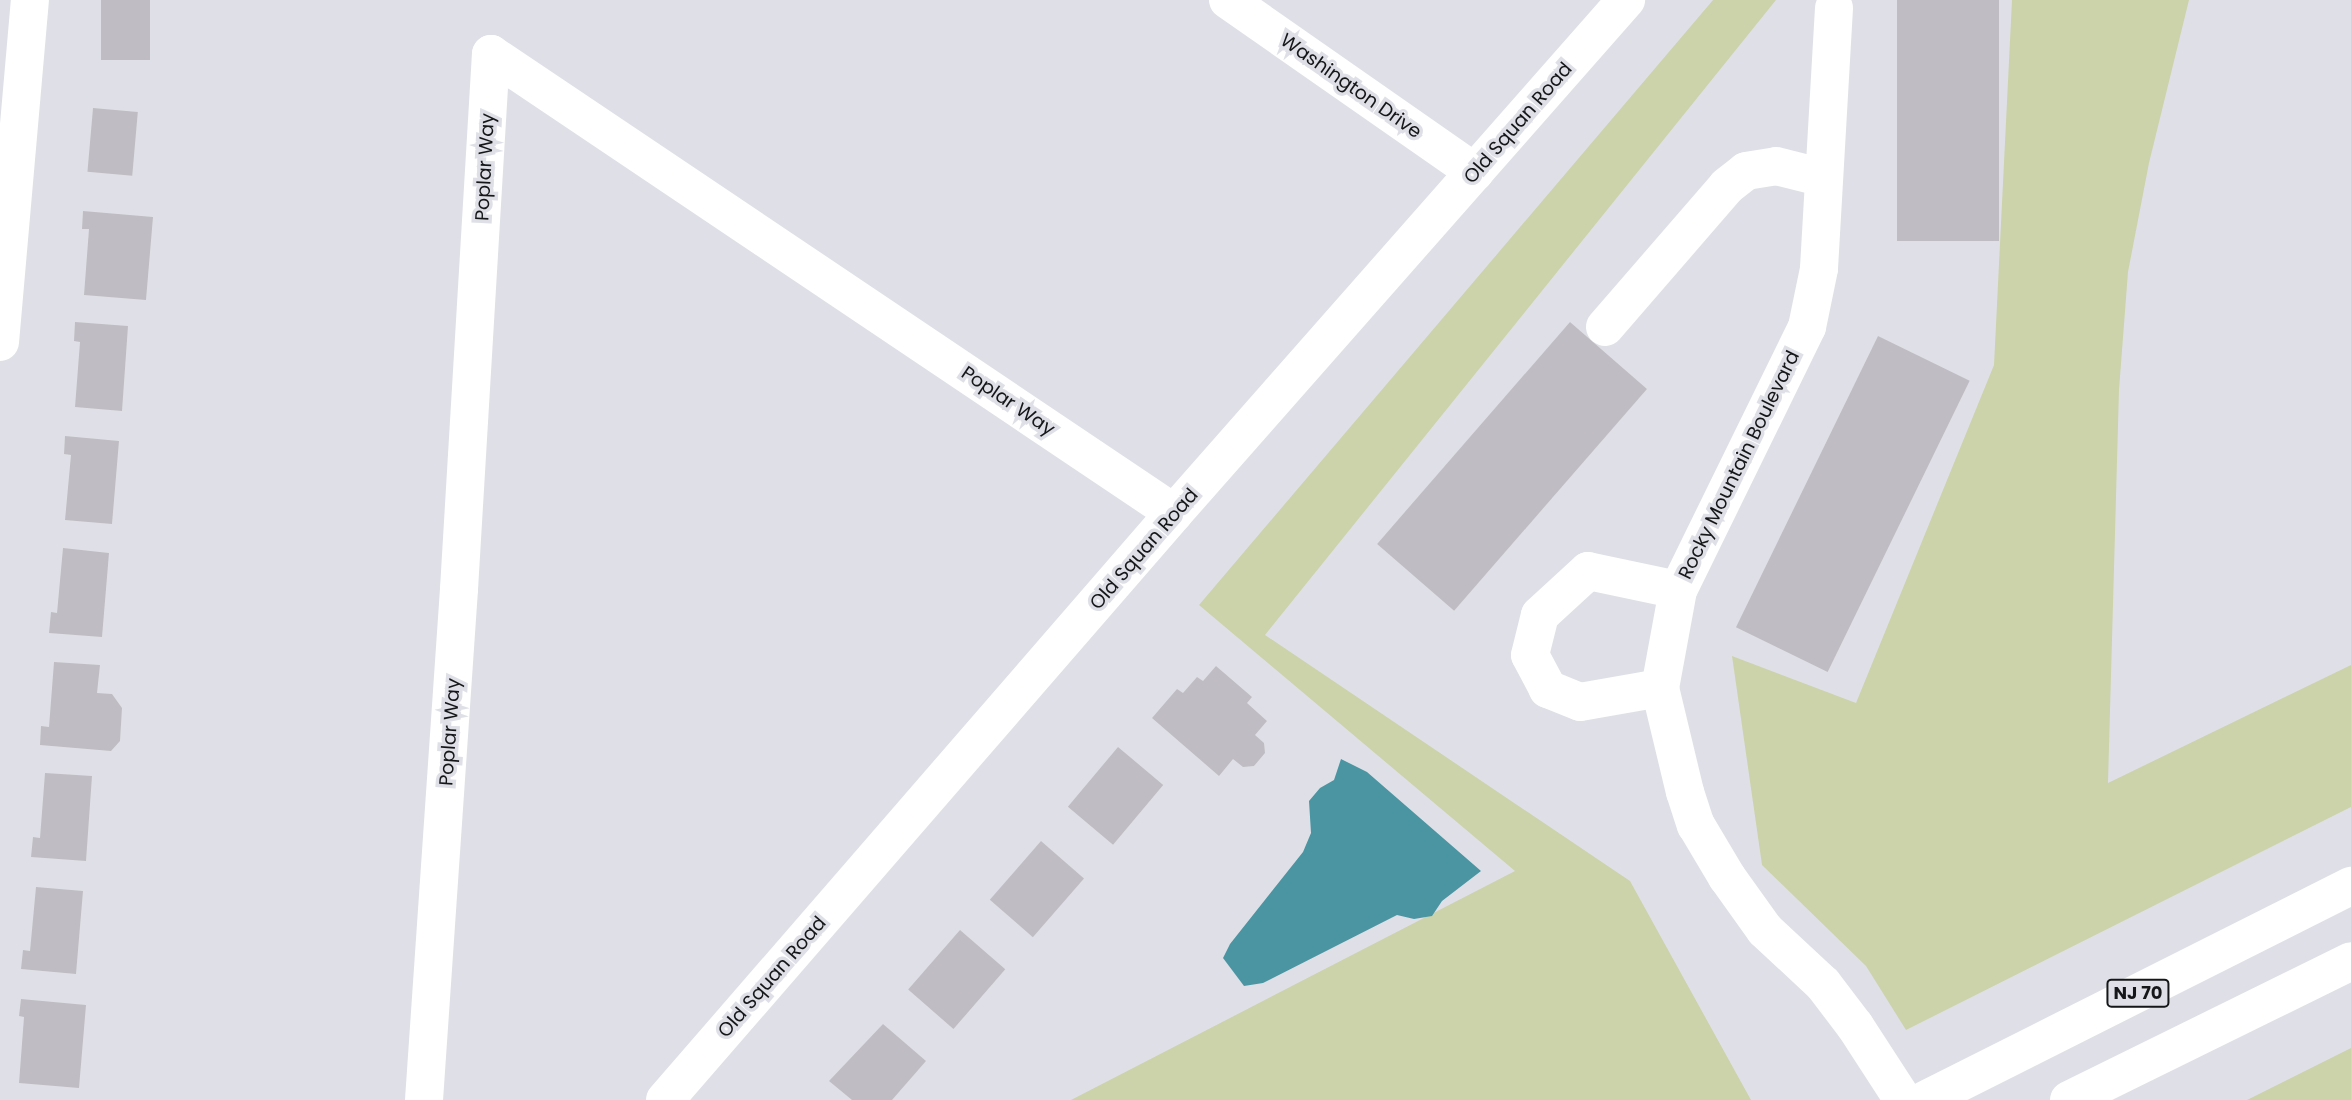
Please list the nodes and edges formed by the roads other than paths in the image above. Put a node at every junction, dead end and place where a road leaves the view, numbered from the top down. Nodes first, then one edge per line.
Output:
1 (30, 0) edge
2 (1228, 0) edge
3 (1626, 0) edge
4 (1834, 8) dead end
5 (1475, 172) junction
6 (1824, 178) junction
7 (1605, 327) dead end
8 (0, 342) edge
9 (1174, 513) junction
10 (1678, 590) junction
11 (1660, 688) junction
12 (2351, 886) edge
13 (2351, 961) edge
14 (424, 1100) edge
15 (665, 1100) edge
16 (1903, 1100) edge
17 (1925, 1100) edge
18 (2069, 1100) edge

1 - 8 main road
2 - 5 main road, Washington Drive
3 - 5 main road, Old Squan Road
4 - 6 main road, Rocky Mountain Boulevard
5 - 9 main road, Old Squan Road
6 - 7 main road
6 - 10 main road, Rocky Mountain Boulevard
9 - 14 main road, Poplar Way
9 - 15 main road, Old Squan Road
10 - 11 main road, Rocky Mountain Boulevard
10 - 11 main road
11 - 16 main road, Rocky Mountain Boulevard
12 - 17 main road, NJ 70
13 - 18 main road

